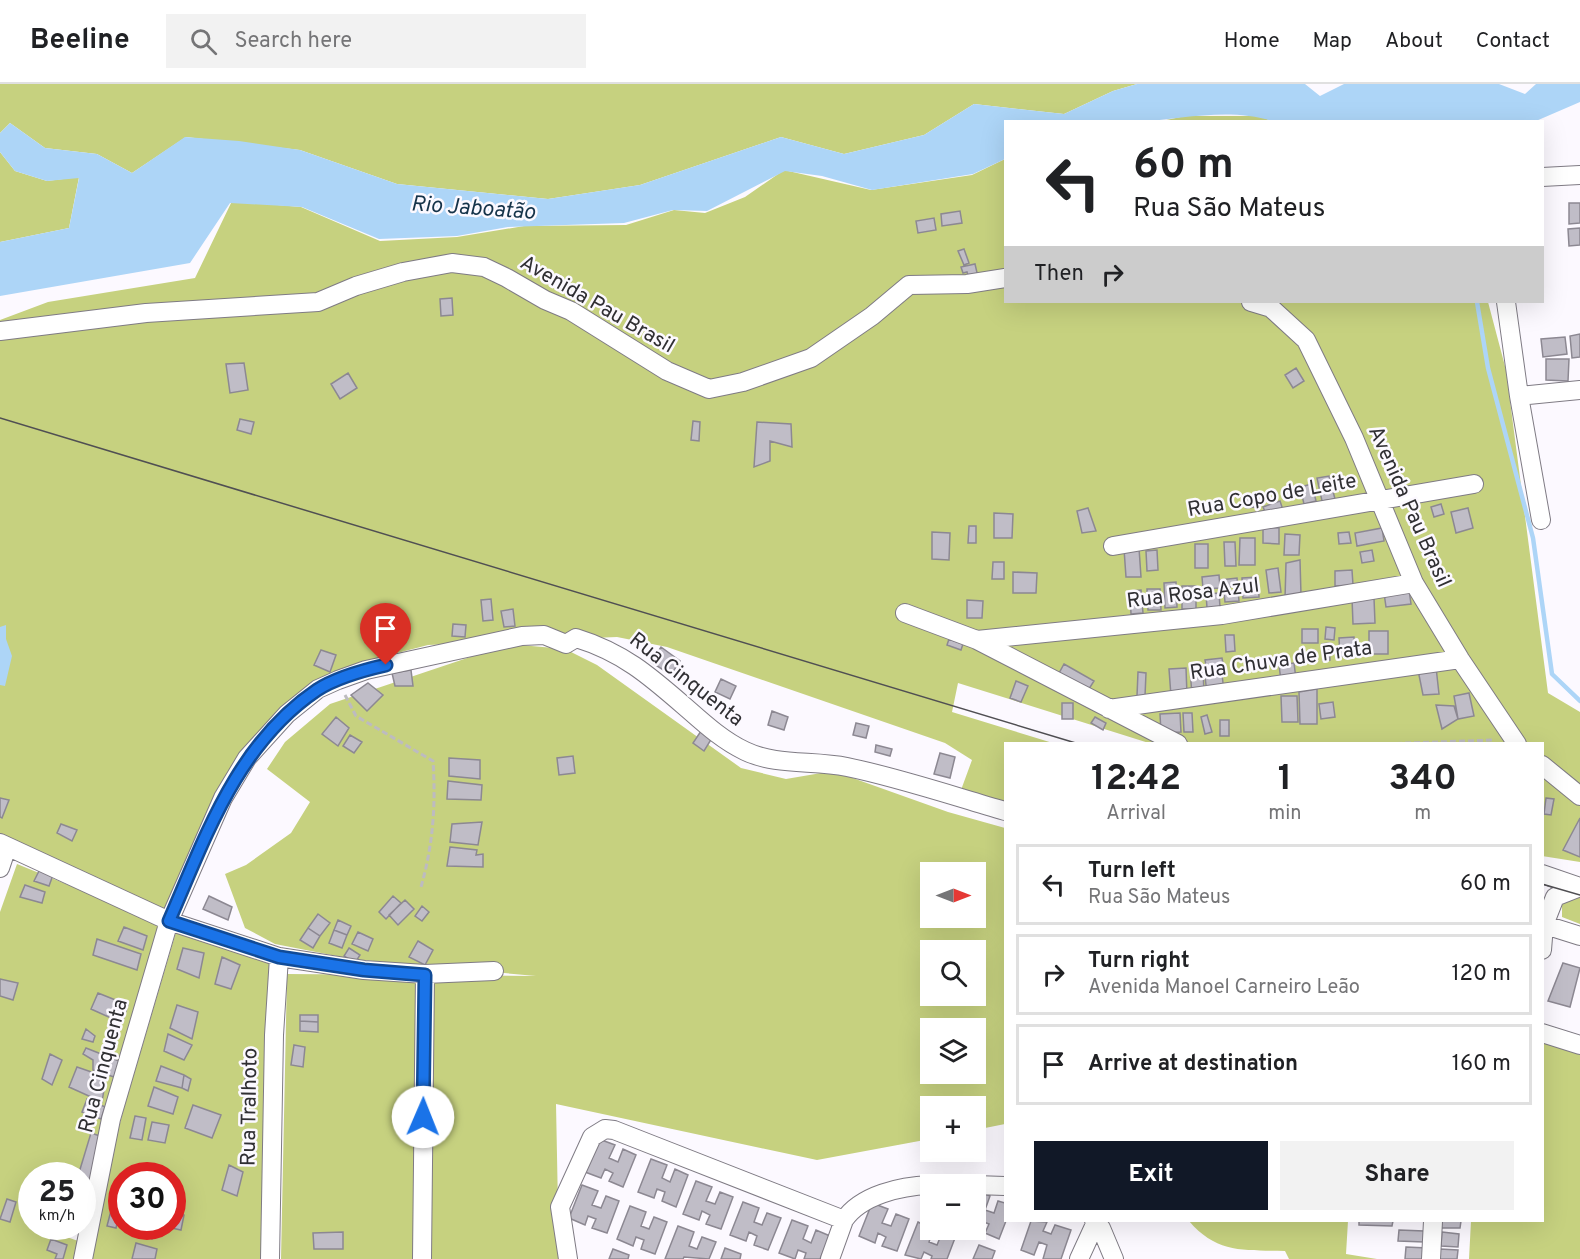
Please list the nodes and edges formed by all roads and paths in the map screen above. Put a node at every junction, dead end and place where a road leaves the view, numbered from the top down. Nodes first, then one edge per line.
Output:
1 (1580, 175) edge
2 (1544, 177) edge
3 (1004, 278) edge
4 (1254, 303) edge
5 (1506, 303) edge
6 (0, 331) edge
7 (1580, 390) edge
8 (1519, 396) junction
9 (1474, 484) dead end
10 (1378, 501) junction
11 (1541, 520) dead end
12 (1113, 546) dead end
13 (1414, 583) junction
14 (905, 614) dead end
15 (977, 640) junction
16 (1460, 659) junction
17 (338, 680) junction
18 (1109, 709) junction
19 (1174, 742) edge
20 (1514, 742) edge
21 (1544, 767) edge
22 (1580, 796) edge
23 (1004, 811) edge
24 (4, 845) edge
25 (0, 868) edge
26 (1544, 875) edge
27 (422, 887) dead end
28 (1580, 887) edge
29 (169, 921) junction
30 (1544, 922) edge
31 (1544, 924) edge
32 (1580, 936) edge
33 (279, 957) junction
34 (494, 971) dead end
35 (425, 975) junction
36 (1544, 1034) edge
37 (1580, 1045) edge
38 (986, 1185) edge
39 (1004, 1186) edge
40 (920, 1187) edge
41 (844, 1220) junction
42 (1095, 1222) edge
43 (1096, 1222) edge
44 (1433, 1222) edge
45 (83, 1259) edge
46 (270, 1259) edge
47 (422, 1259) edge
48 (568, 1259) edge
49 (830, 1259) edge
50 (1079, 1259) edge
51 (1114, 1259) edge
52 (1431, 1259) edge

1 - 2 street
3 - 6 street, Avenida Pau Brasil
4 - 10 street, Avenida Pau Brasil
5 - 8 street
7 - 8 street
8 - 11 street
9 - 10 street, Rua Copo de Leite
10 - 12 street, Rua Copo de Leite
10 - 13 street, Avenida Pau Brasil
13 - 15 street, Rua Rosa Azul
13 - 16 street, Avenida Pau Brasil
14 - 15 street
15 - 18 street
16 - 18 street, Rua Chuva de Prata
16 - 20 street, Avenida Pau Brasil
17 - 23 street, Rua Cinquenta
17 - 27 path
17 - 29 street, Rua Cinquenta
18 - 19 street
21 - 22 street
24 - 25 street
24 - 29 street
26 - 28 street
28 - 30 street
29 - 33 street
29 - 45 street, Rua Cinquenta
31 - 32 street
33 - 35 street
33 - 46 street, Rua Tralhoto
34 - 35 street
35 - 47 street
36 - 37 street
38 - 39 street
40 - 41 street
41 - 48 street
41 - 49 street
42 - 50 street
43 - 51 street
44 - 52 street

